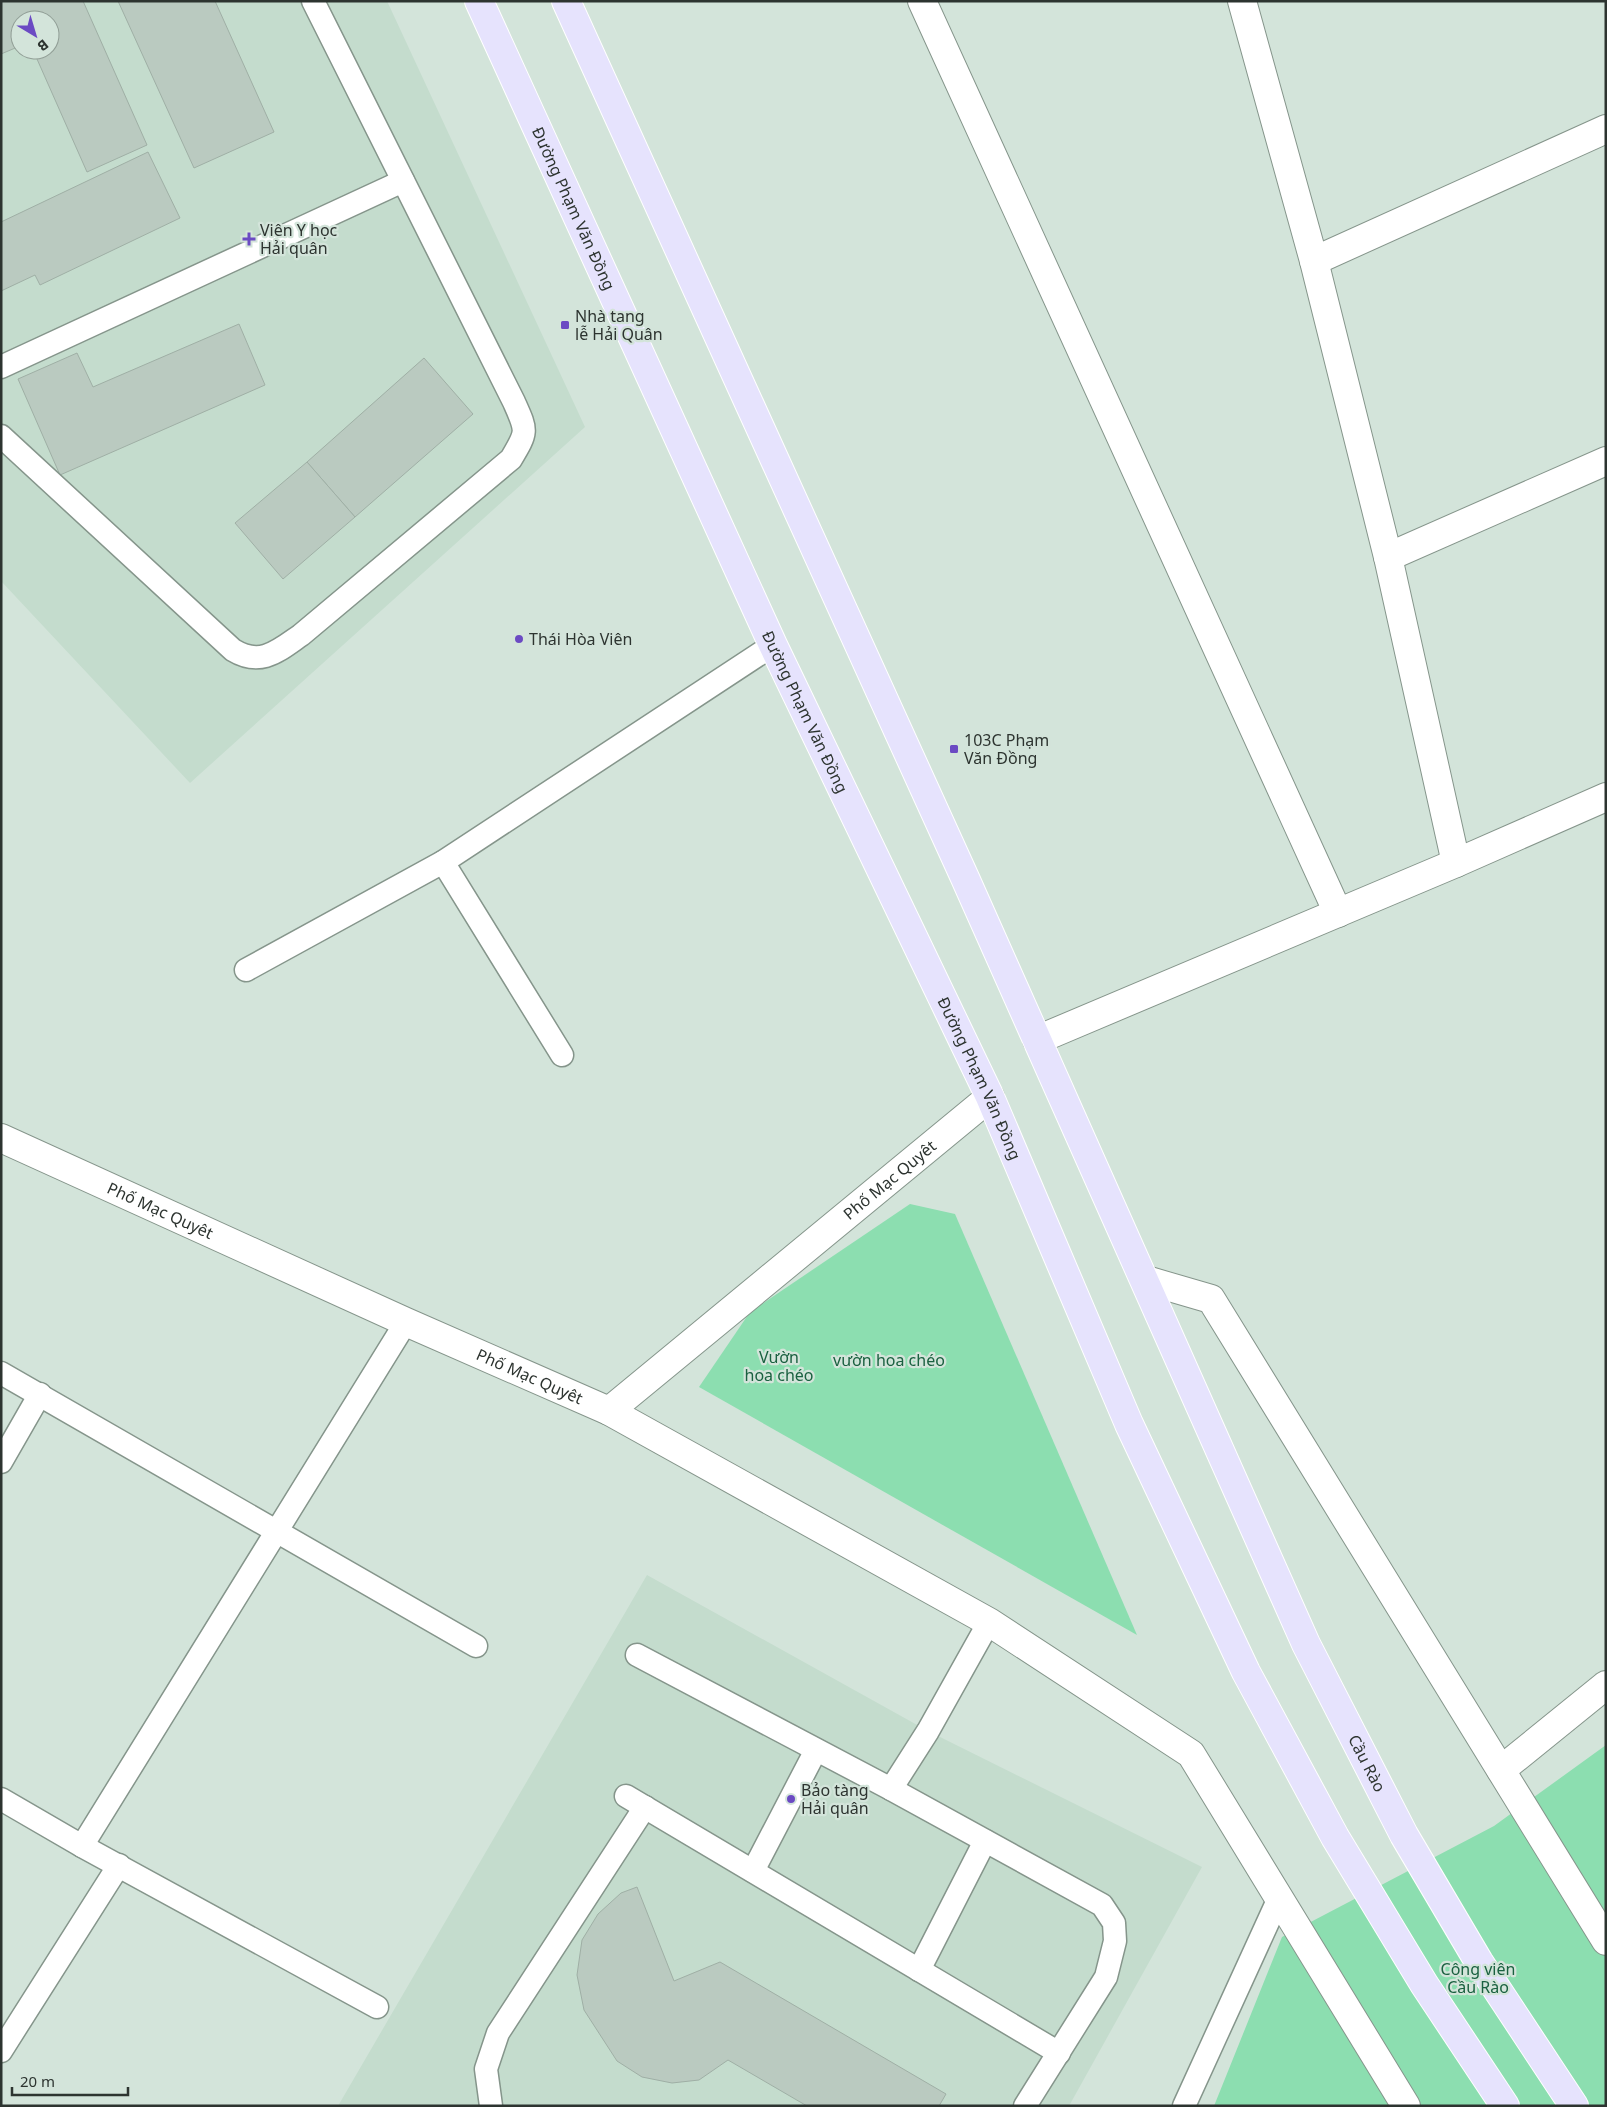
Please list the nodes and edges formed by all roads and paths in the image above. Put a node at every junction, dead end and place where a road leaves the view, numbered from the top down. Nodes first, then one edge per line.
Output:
1 (313, 1) edge
2 (479, 1) edge
3 (566, 1) edge
4 (922, 1) edge
5 (1242, 1) edge
6 (1606, 129) edge
7 (404, 181) junction
8 (1314, 261) junction
9 (1, 367) edge
10 (1, 436) edge
11 (1606, 461) edge
12 (1388, 557) junction
13 (773, 645) junction
14 (1606, 797) edge
15 (444, 862) junction
16 (1456, 863) junction
17 (1338, 913) junction
18 (246, 970) dead end
19 (1037, 1040) junction
20 (562, 1055) dead end
21 (990, 1097) junction
22 (1, 1138) edge
23 (1146, 1280) junction
24 (406, 1322) junction
25 (1, 1373) edge
26 (40, 1394) junction
27 (609, 1411) junction
28 (1, 1462) edge
29 (277, 1533) junction
30 (988, 1622) junction
31 (476, 1646) dead end
32 (637, 1655) dead end
33 (1606, 1685) edge
34 (816, 1750) junction
35 (1501, 1770) junction
36 (891, 1789) junction
37 (1, 1799) edge
38 (985, 1841) junction
39 (82, 1846) junction
40 (119, 1865) junction
41 (753, 1871) junction
42 (1279, 1898) junction
43 (1606, 1941) edge
44 (919, 1970) junction
45 (377, 2007) dead end
46 (1, 2051) edge
47 (1058, 2053) junction
48 (491, 2106) edge
49 (1025, 2106) edge
50 (1184, 2106) edge
51 (1406, 2106) edge
52 (1505, 2106) edge
53 (1574, 2106) edge

1 - 7 lane
2 - 13 main road, Đường Phạm Văn Đồng
3 - 19 main road
4 - 17 street
5 - 8 street
6 - 8 street
7 - 9 lane
7 - 10 lane
8 - 12 street
11 - 12 street
12 - 16 street
13 - 15 lane
13 - 21 main road, Đường Phạm Văn Đồng
14 - 16 street
15 - 18 lane
15 - 20 lane
16 - 17 street
17 - 19 street
19 - 23 main road
21 - 27 street, Phố Mạc Quyêt
21 - 52 main road, Đường Phạm Văn Đồng
22 - 24 street, Phố Mạc Quyêt
23 - 35 street
23 - 53 main road, Cầu Rào
24 - 27 street, Phố Mạc Quyêt
24 - 29 lane
25 - 26 lane
26 - 28 lane
26 - 29 lane
27 - 30 street
29 - 31 lane
29 - 39 lane
30 - 36 lane
30 - 42 street
32 - 34 lane
33 - 35 street
34 - 36 lane
34 - 41 lane
35 - 43 street
36 - 38 lane
37 - 39 lane
38 - 44 lane
38 - 47 lane
39 - 40 lane
40 - 45 lane
40 - 46 lane
41 - 44 lane
41 - 48 lane
42 - 50 lane
42 - 51 street
44 - 47 lane
47 - 49 lane

